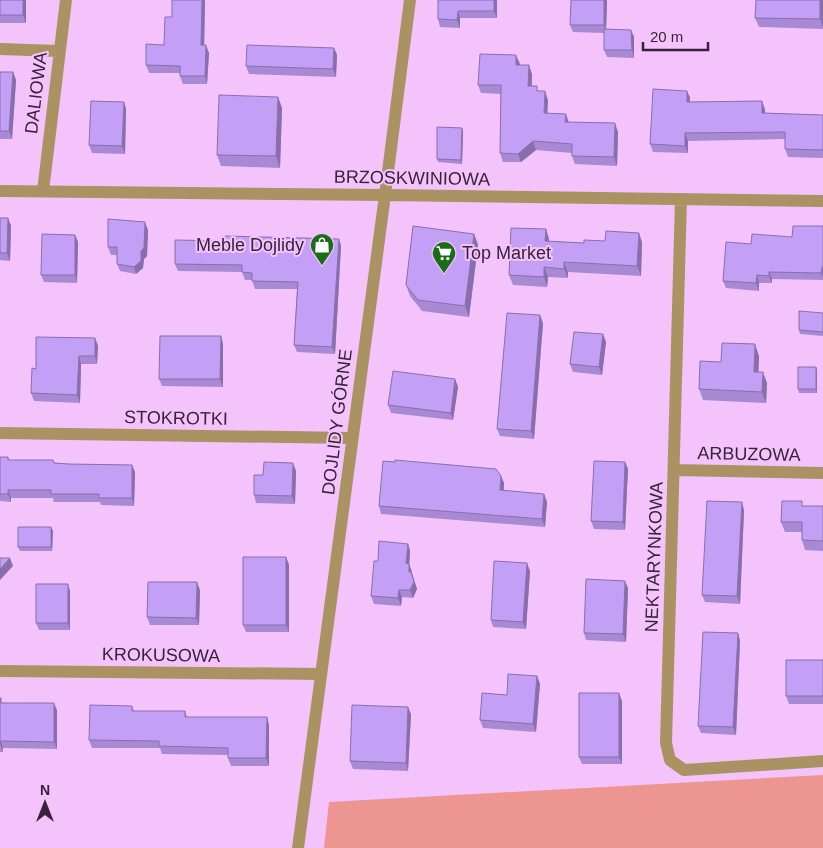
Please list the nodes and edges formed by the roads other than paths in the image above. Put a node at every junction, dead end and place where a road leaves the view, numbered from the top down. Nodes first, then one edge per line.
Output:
1 (66, 0) edge
2 (410, 0) edge
3 (0, 49) edge
4 (59, 51) junction
5 (0, 191) edge
6 (43, 191) junction
7 (385, 195) junction
8 (681, 198) junction
9 (823, 201) edge
10 (0, 433) edge
11 (352, 438) junction
12 (674, 470) junction
13 (823, 473) edge
14 (0, 671) edge
15 (321, 674) junction
16 (823, 761) edge
17 (298, 848) edge

1 - 4 street, DALIOWA
2 - 7 street, DOJLIDY GÓRNE
3 - 4 street
4 - 6 street, DALIOWA
5 - 6 street, BRZOSKWINIOWA
6 - 7 street, BRZOSKWINIOWA
7 - 8 street, BRZOSKWINIOWA
7 - 11 street, DOJLIDY GÓRNE
8 - 9 street, BRZOSKWINIOWA
8 - 12 street, NEKTARYNKOWA
10 - 11 street, STOKROTKI
11 - 15 street, DOJLIDY GÓRNE
12 - 13 street, ARBUZOWA
12 - 16 street, NEKTARYNKOWA
14 - 15 street, KROKUSOWA
15 - 17 street, DOJLIDY GÓRNE

